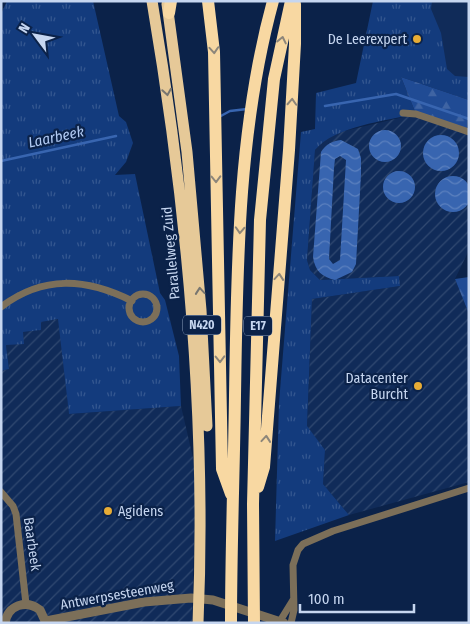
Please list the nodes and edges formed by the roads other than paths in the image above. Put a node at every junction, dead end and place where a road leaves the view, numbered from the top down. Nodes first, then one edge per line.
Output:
1 (152, 1) edge
2 (208, 1) edge
3 (273, 1) edge
4 (291, 1) edge
5 (295, 1) edge
6 (169, 5) edge
7 (403, 113) dead end
8 (469, 132) edge
9 (132, 301) dead end
10 (1, 307) edge
11 (469, 488) edge
12 (1, 492) edge
13 (234, 501) junction
14 (253, 504) junction
15 (202, 580) junction
16 (294, 600) junction
17 (26, 604) junction
18 (202, 609) junction
19 (46, 622) edge
20 (231, 622) edge
21 (282, 622) edge
22 (5, 623) edge
23 (198, 623) edge
24 (204, 623) edge
25 (254, 623) edge
26 (291, 623) edge

1 -> 15 highway, Parallelweg Zuid / N420
2 -> 13 highway
3 -> 13 highway, E17
14 -> 4 highway, E17
14 -> 5 highway
15 -> 6 highway, Parallelweg Zuid / N420
7 - 8 street
9 - 10 street
11 - 16 street
12 - 17 street, Baarbeek
13 - 20 highway, E17
14 - 25 highway, E17
15 - 18 highway, Parallelweg Zuid / N420
16 - 21 street, Antwerpsesteenweg
16 - 26 street
17 - 19 street
17 - 22 street
18 - 23 highway, Parallelweg Zuid / N420
18 - 24 highway, Parallelweg Zuid / N420
19 - 21 street, Antwerpsesteenweg

